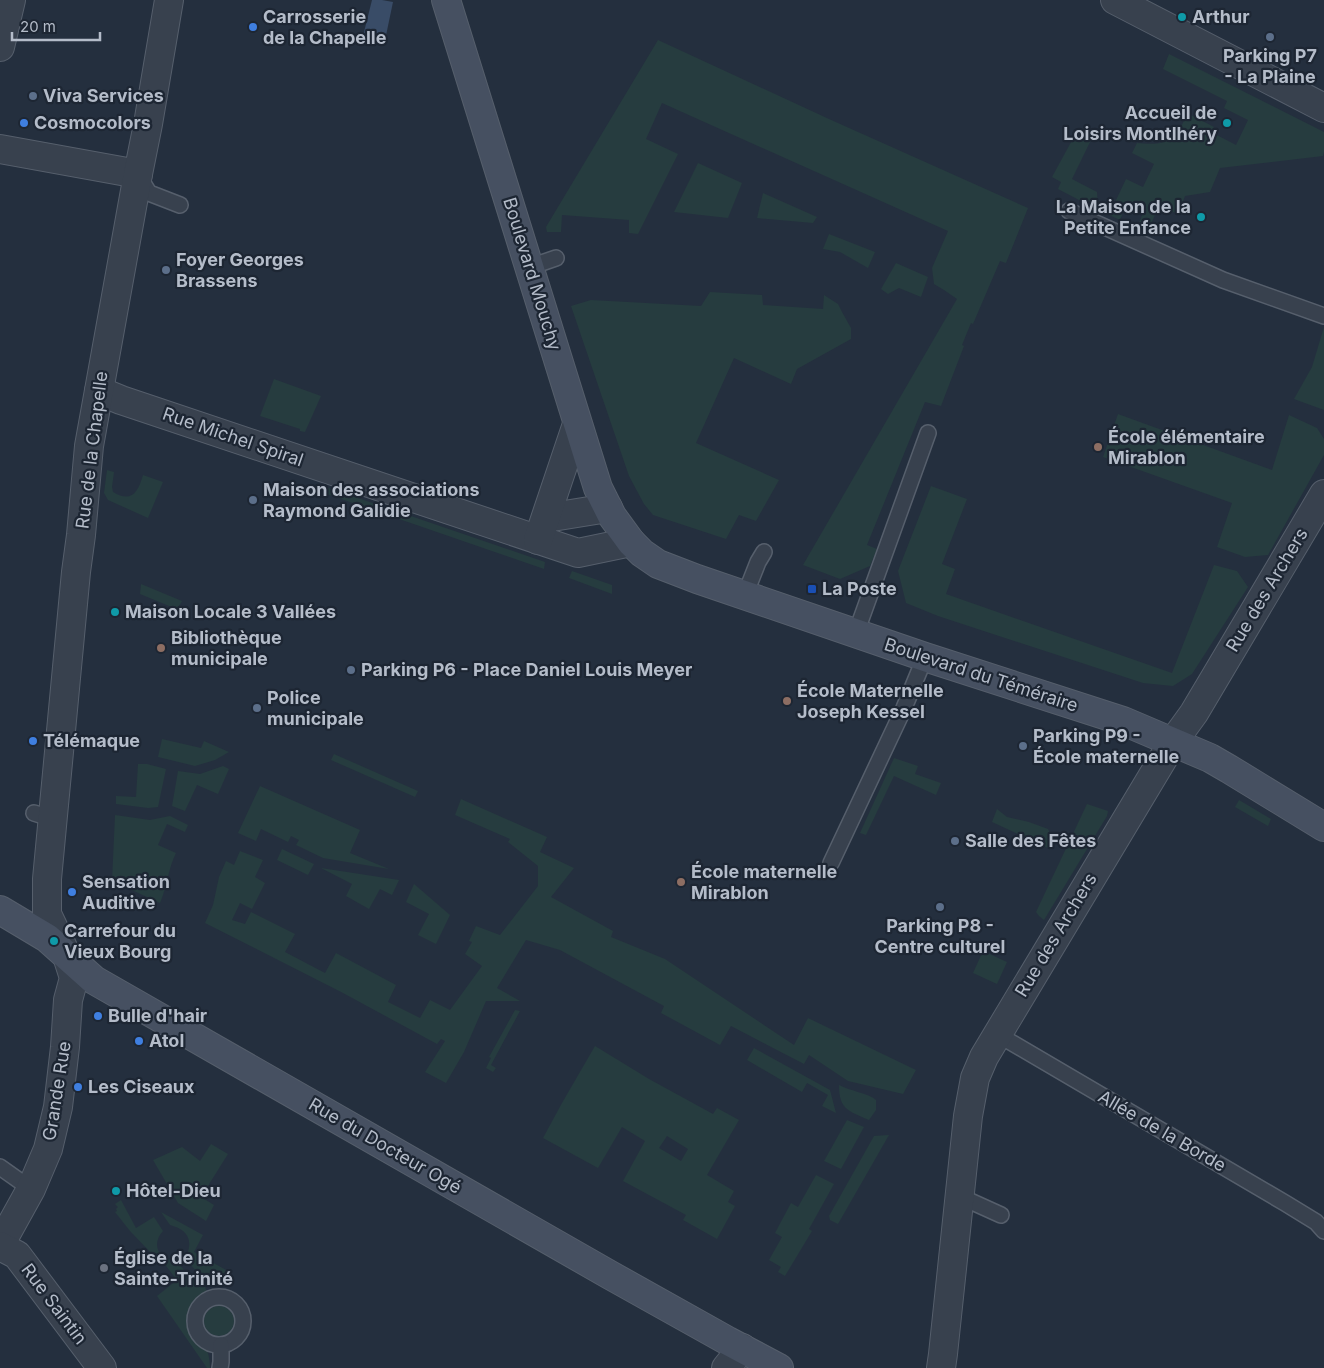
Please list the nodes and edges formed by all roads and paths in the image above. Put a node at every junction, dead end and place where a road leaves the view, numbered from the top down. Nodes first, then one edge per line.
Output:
1 (11, 0) edge
2 (168, 0) edge
3 (446, 0) edge
4 (1124, 2) edge
5 (0, 47) edge
6 (1324, 108) edge
7 (0, 148) edge
8 (138, 174) junction
9 (180, 205) dead end
10 (1069, 211) dead end
11 (556, 258) dead end
12 (530, 267) junction
13 (1324, 316) edge
14 (99, 391) junction
15 (577, 424) junction
16 (928, 433) dead end
17 (1324, 494) edge
18 (608, 508) junction
19 (542, 529) junction
20 (631, 542) junction
21 (764, 552) dead end
22 (745, 595) junction
23 (856, 633) junction
24 (925, 657) junction
25 (1173, 742) junction
26 (1324, 827) edge
27 (832, 863) dead end
28 (46, 904) junction
29 (6, 913) edge
30 (67, 956) junction
31 (998, 1034) junction
32 (0, 1167) edge
33 (31, 1189) junction
34 (959, 1196) junction
35 (1001, 1215) dead end
36 (1324, 1231) edge
37 (0, 1246) edge
38 (221, 1345) dead end
39 (734, 1358) edge
40 (102, 1368) edge
41 (220, 1368) edge
42 (779, 1368) edge
43 (941, 1368) edge

1 - 5 street
2 - 8 street, Rue de la Chapelle
3 - 12 main road, Boulevard Mouchy
4 - 6 street
7 - 8 street
8 - 9 lane
8 - 14 street, Rue de la Chapelle
10 - 13 lane
11 - 12 lane
12 - 15 main road, Boulevard Mouchy
14 - 19 street, Rue Michel Spiral
14 - 28 street, Rue de la Chapelle
15 - 18 main road, Boulevard Mouchy
15 - 19 street
16 - 23 lane
17 - 25 street, Rue des Archers
18 - 19 street
18 - 20 main road, Boulevard Mouchy
19 - 20 street, Rue Michel Spiral
20 - 22 main road, Boulevard du Téméraire
21 - 22 lane
22 - 23 main road, Boulevard du Téméraire
23 - 24 main road, Boulevard du Téméraire
24 - 25 main road, Boulevard du Téméraire
24 - 27 lane
25 - 26 main road, Boulevard du Téméraire
25 - 31 street, Rue des Archers
28 - 29 street
28 - 30 street, Rue de la Chapelle
29 - 30 main road, Rue du Docteur Ogé
30 - 33 street, Grande Rue
30 - 39 main road, Rue du Docteur Ogé
31 - 34 street, Rue des Archers
31 - 36 lane, Allée de la Borde
32 - 33 lane
33 - 37 street, Grande Rue
34 - 35 lane
34 - 43 street, Rue des Archers
37 - 40 street, Rue Saintin
38 - 41 lane
39 - 42 main road, Rue du Docteur Ogé

